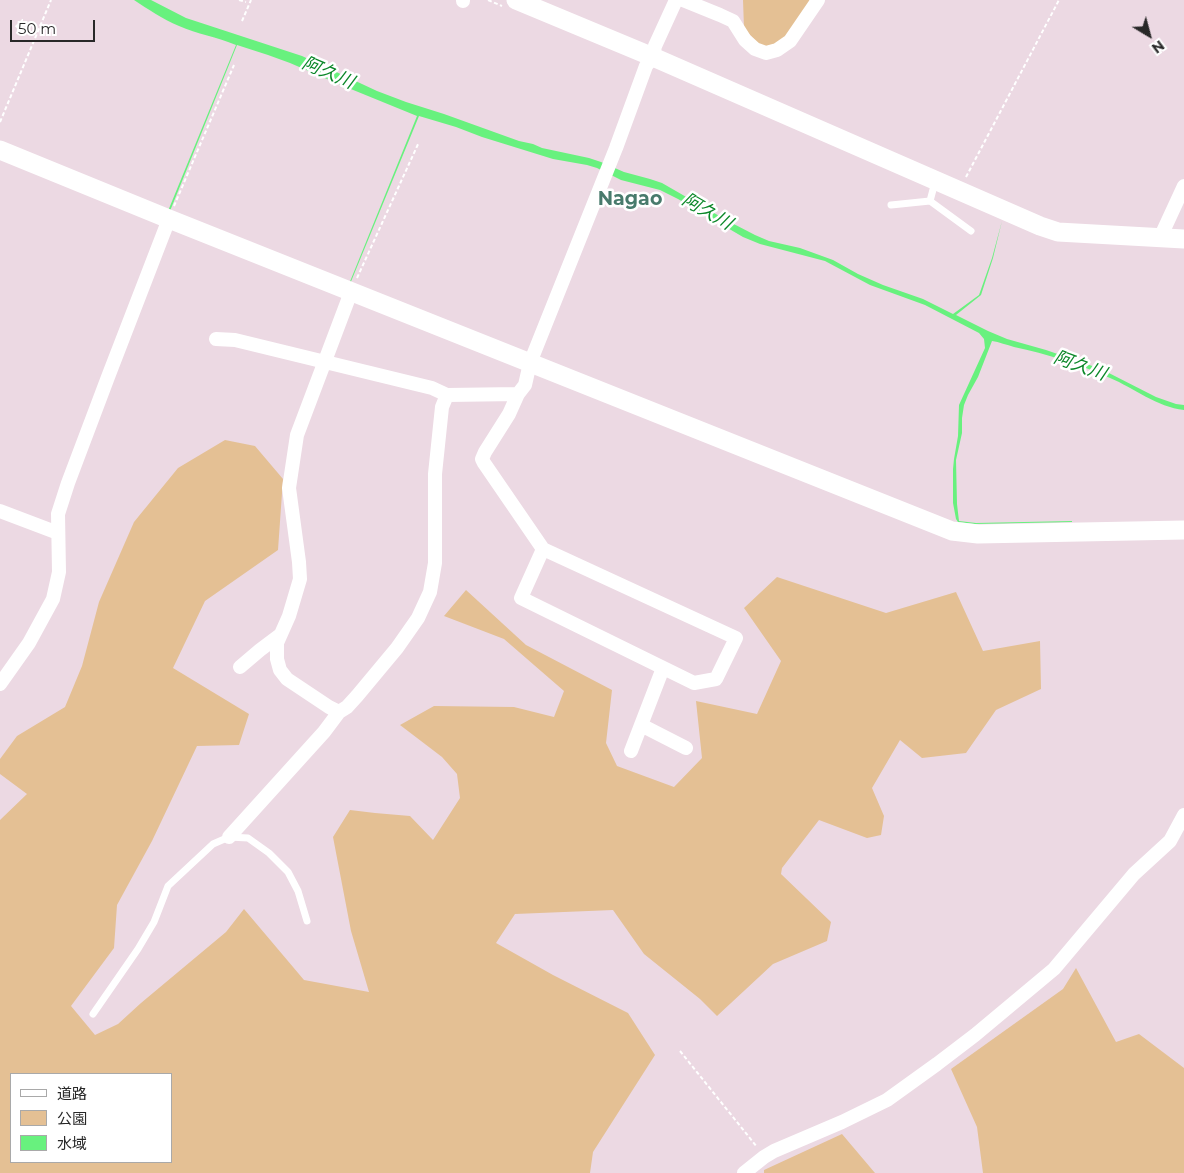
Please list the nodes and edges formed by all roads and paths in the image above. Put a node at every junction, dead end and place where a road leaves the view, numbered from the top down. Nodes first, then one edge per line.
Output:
1 (51, 0) edge
2 (239, 0) edge
3 (251, 0) edge
4 (516, 0) edge
5 (676, 0) edge
6 (683, 0) edge
7 (818, 0) edge
8 (1059, 0) edge
9 (246, 2) dead end
10 (242, 21) dead end
11 (653, 57) junction
12 (234, 65) dead end
13 (0, 122) edge
14 (419, 142) dead end
15 (0, 150) edge
16 (936, 180) junction
17 (1184, 186) edge
18 (959, 190) junction
19 (930, 201) junction
20 (891, 205) dead end
21 (168, 219) junction
22 (971, 230) dead end
23 (1160, 238) junction
24 (1184, 239) edge
25 (351, 292) junction
26 (216, 339) dead end
27 (325, 362) junction
28 (530, 363) junction
29 (518, 394) junction
30 (447, 395) junction
31 (0, 511) edge
32 (1184, 530) edge
33 (58, 533) junction
34 (543, 549) junction
35 (280, 635) junction
36 (240, 667) dead end
37 (663, 668) junction
38 (0, 684) edge
39 (339, 712) junction
40 (641, 725) junction
41 (686, 748) dead end
42 (631, 751) dead end
43 (1184, 815) edge
44 (229, 837) junction
45 (307, 921) dead end
46 (93, 1014) dead end
47 (680, 1052) dead end
48 (764, 1157) junction
49 (744, 1173) edge

1 - 13 path
2 - 9 path
3 - 10 path
4 - 11 street
5 - 11 street
6 - 7 street
8 - 18 path
11 - 16 street
11 - 28 street
12 - 21 path
14 - 25 path
15 - 21 street
16 - 18 street
16 - 19 lane
17 - 23 street
18 - 23 street
19 - 20 lane
19 - 22 lane
21 - 25 street
21 - 33 street
23 - 24 street
25 - 27 street
25 - 28 street
26 - 27 street
27 - 30 street
27 - 35 street
28 - 29 street
28 - 32 street
29 - 30 street
29 - 34 street
30 - 39 street
31 - 33 street
33 - 38 street
34 - 37 street
34 - 37 street
35 - 36 street
35 - 39 street
37 - 40 street
39 - 44 street
40 - 41 street
40 - 42 street
43 - 48 street
44 - 45 lane
44 - 46 lane
47 - 48 path
48 - 49 street

